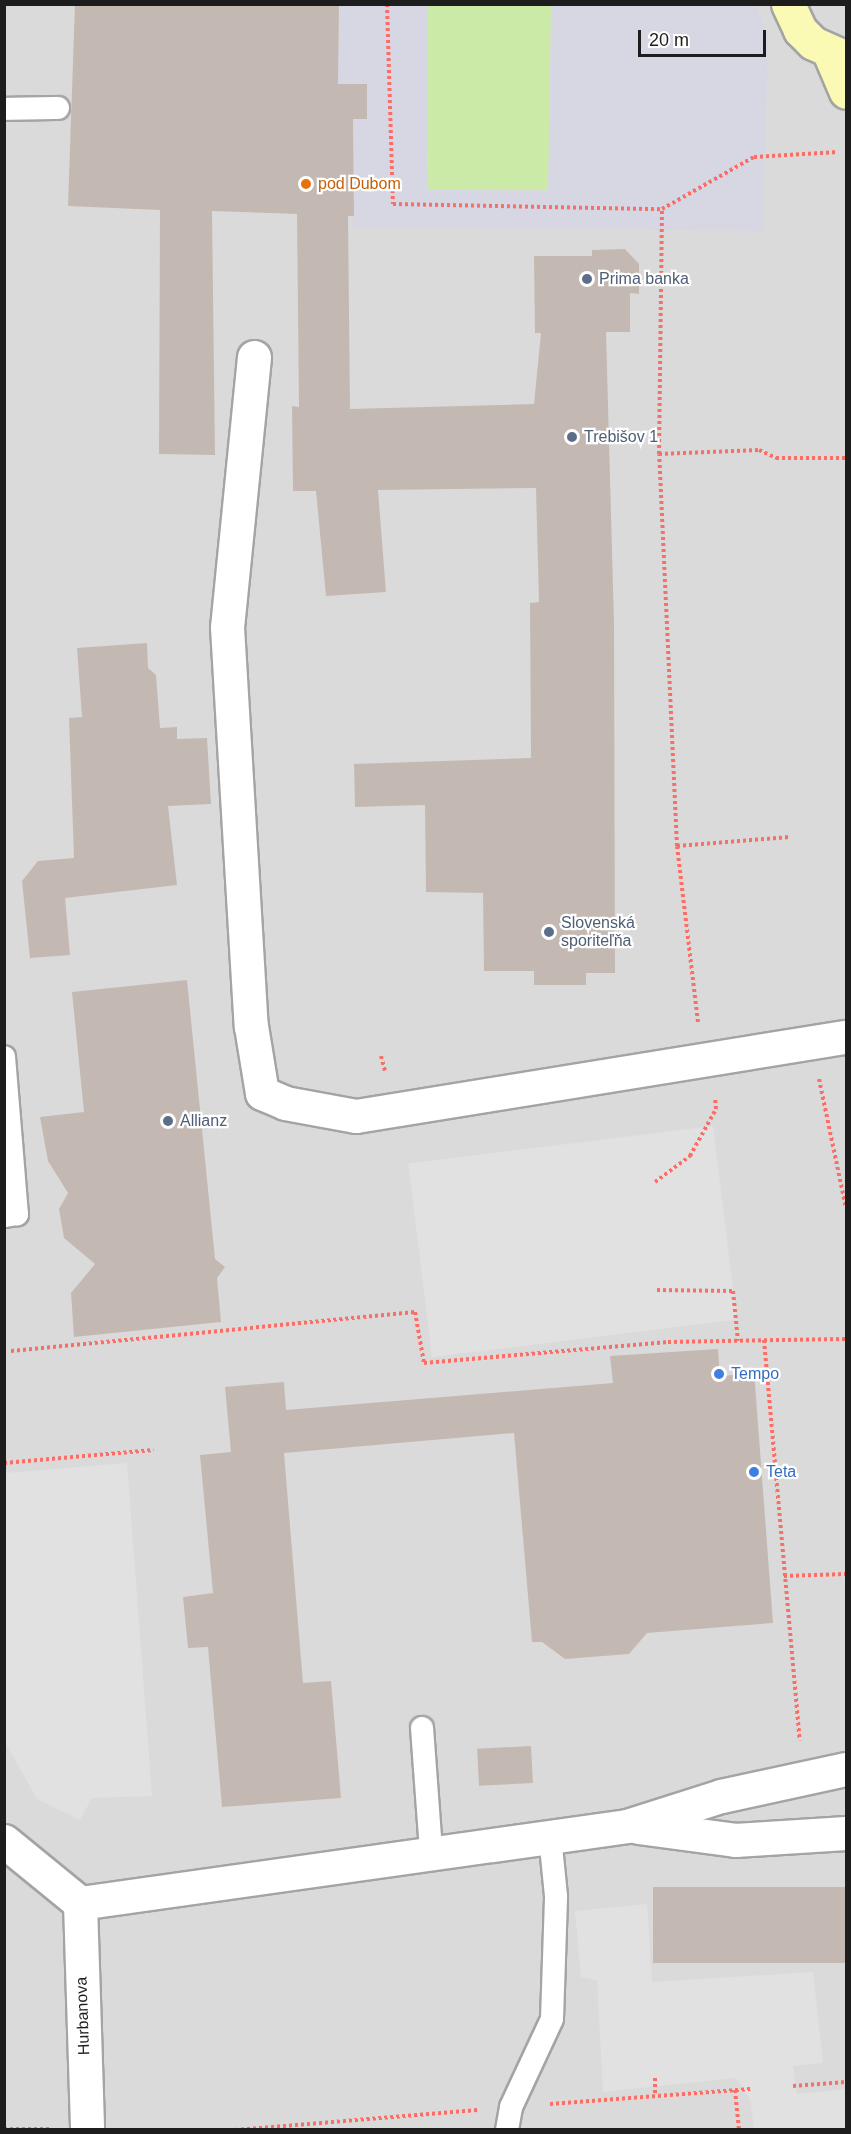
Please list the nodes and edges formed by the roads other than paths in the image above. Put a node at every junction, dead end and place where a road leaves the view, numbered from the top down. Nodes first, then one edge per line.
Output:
1 (788, 4) edge
2 (838, 55) edge
3 (846, 92) edge
4 (58, 108) dead end
5 (4, 109) edge
6 (254, 357) dead end
7 (836, 1042) edge
8 (4, 1057) edge
9 (4, 1216) edge
10 (422, 1728) dead end
11 (846, 1769) edge
12 (627, 1826) junction
13 (846, 1833) edge
14 (550, 1836) junction
15 (4, 1841) edge
16 (431, 1851) junction
17 (80, 1903) junction
18 (87, 2130) edge
19 (507, 2130) edge

1 - 2 street
2 - 3 street
4 - 5 lane
6 - 7 street
8 - 9 lane
10 - 16 lane
11 - 12 street
12 - 13 street
12 - 14 street
14 - 16 street
14 - 19 lane
15 - 17 street
16 - 17 street
17 - 18 street, Hurbanova

